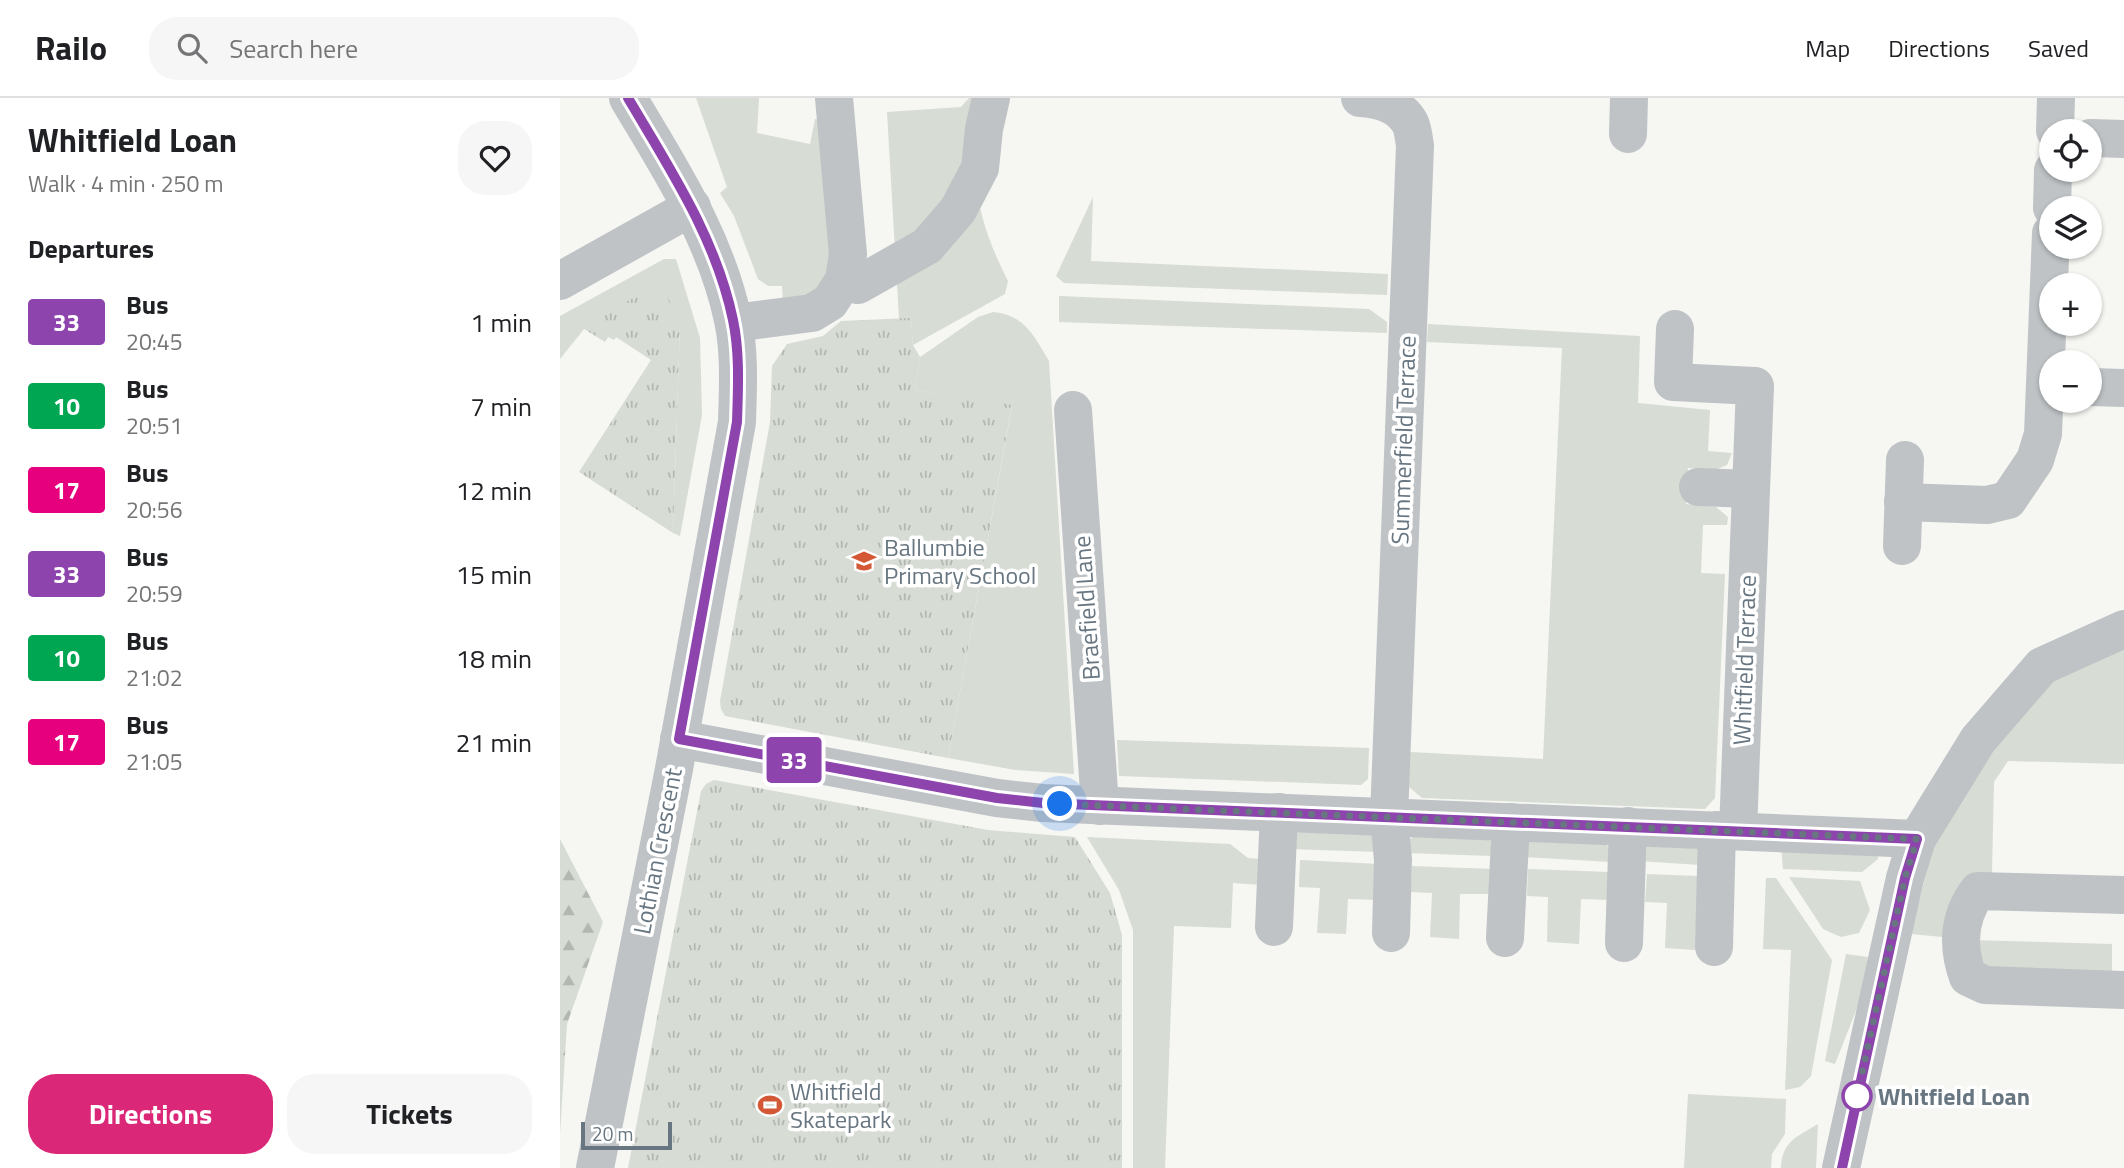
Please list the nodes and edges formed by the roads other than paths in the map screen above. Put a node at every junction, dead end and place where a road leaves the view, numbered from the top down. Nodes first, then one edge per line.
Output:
1 (628, 98) edge
2 (834, 98) edge
3 (990, 98) edge
4 (1360, 98) edge
5 (2056, 98) edge
6 (2055, 119) edge
7 (2102, 138) edge
8 (2124, 139) edge
9 (692, 207) junction
10 (2050, 259) edge
11 (844, 280) junction
12 (560, 281) edge
13 (734, 323) junction
14 (1675, 330) dead end
15 (2049, 350) edge
16 (2102, 387) edge
17 (2124, 388) edge
18 (1073, 410) dead end
19 (2045, 413) edge
20 (1905, 460) dead end
21 (1698, 487) dead end
22 (1751, 489) junction
23 (1903, 502) junction
24 (1902, 546) dead end
25 (2124, 629) edge
26 (679, 739) junction
27 (1100, 806) junction
28 (1279, 812) junction
29 (1389, 817) junction
30 (1511, 822) junction
31 (1628, 826) junction
32 (1728, 830) junction
33 (1917, 839) junction
34 (2124, 895) edge
35 (1274, 927) dead end
36 (1391, 933) dead end
37 (1505, 938) dead end
38 (1624, 943) dead end
39 (1714, 947) dead end
40 (2124, 990) edge
41 (596, 1168) edge
42 (1842, 1168) edge

1 - 9 street, Lothian Crescent
2 - 11 street
3 - 11 street
4 - 29 street, Summerfield Terrace
5 - 6 street
7 - 8 street
9 - 12 street
9 - 13 street, Lothian Crescent
10 - 15 street
11 - 13 street
13 - 26 street, Lothian Crescent
14 - 22 street, Whitfield Terrace
16 - 17 street
18 - 27 street, Braefield Lane
19 - 23 street
20 - 23 street
21 - 22 street
22 - 32 street, Whitfield Terrace
23 - 24 street
25 - 33 street
26 - 27 street
26 - 41 street, Lothian Crescent
27 - 28 street
28 - 29 street
28 - 35 street
29 - 30 street
29 - 36 street, Summerfield Terrace
30 - 31 street
30 - 37 street
31 - 32 street
31 - 38 street
32 - 33 street
32 - 39 street, Whitfield Terrace
33 - 42 street
34 - 40 street

